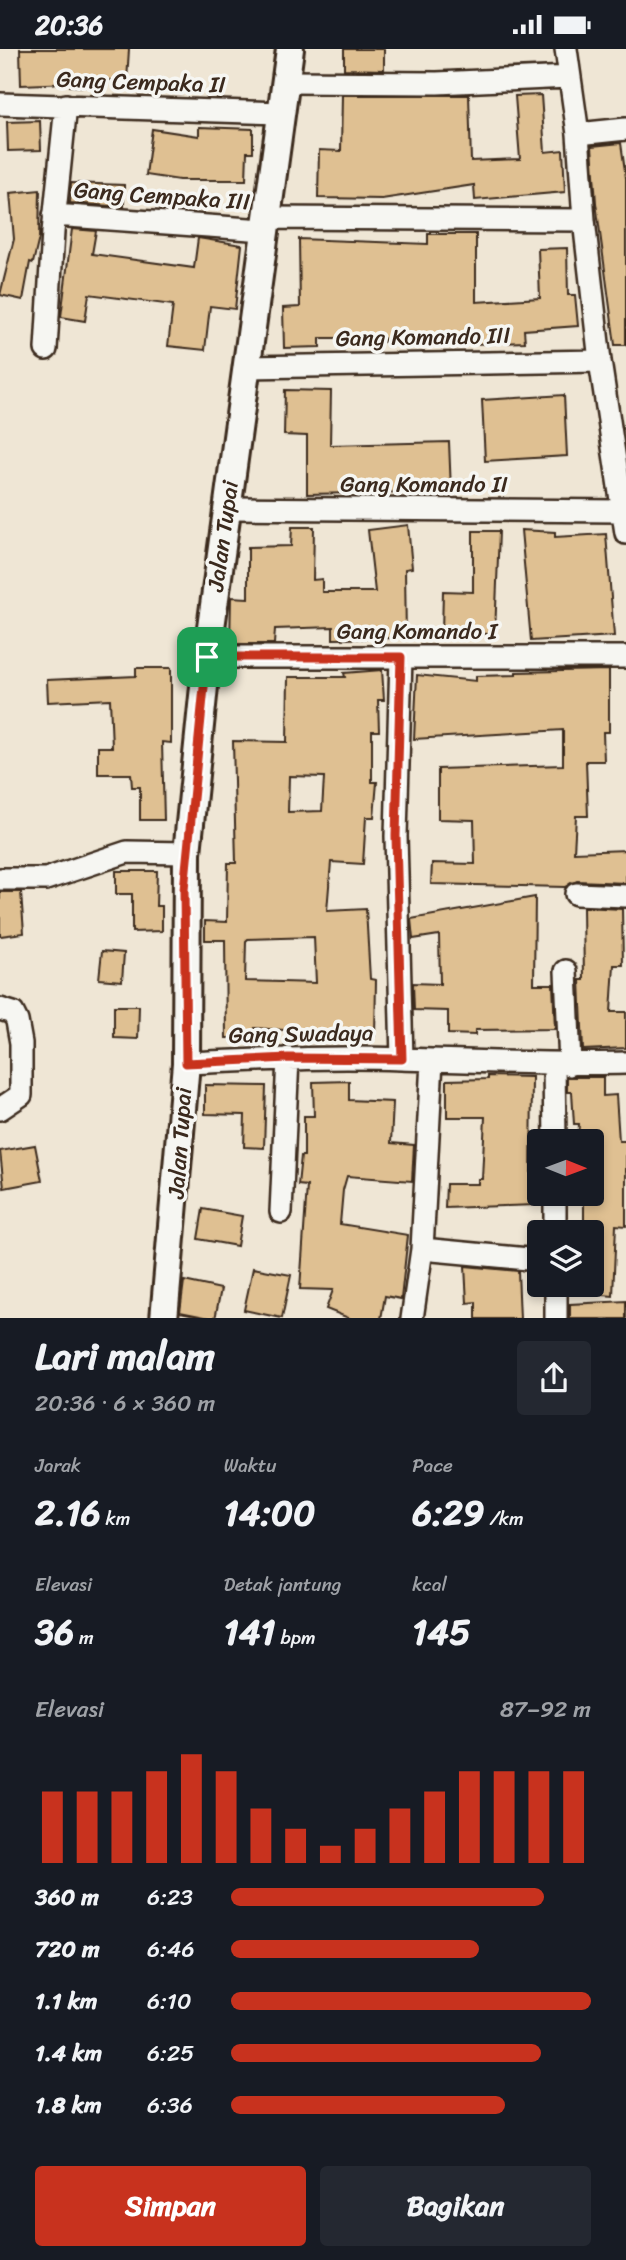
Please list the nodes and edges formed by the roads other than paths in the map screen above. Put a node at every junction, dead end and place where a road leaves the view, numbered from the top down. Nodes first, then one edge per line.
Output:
1 (290, 49) edge
2 (566, 49) edge
3 (569, 77) junction
4 (285, 82) junction
5 (0, 104) edge
6 (66, 105) junction
7 (281, 113) junction
8 (626, 129) edge
9 (578, 134) junction
10 (54, 215) junction
11 (584, 220) junction
12 (266, 224) junction
13 (46, 349) dead end
14 (600, 361) junction
15 (246, 367) junction
16 (227, 509) junction
17 (620, 511) junction
18 (626, 533) edge
19 (207, 657) junction
20 (401, 657) junction
21 (626, 657) edge
22 (187, 853) junction
23 (0, 879) edge
24 (576, 894) dead end
25 (626, 896) edge
26 (565, 971) dead end
27 (0, 1009) edge
28 (288, 1058) junction
29 (402, 1059) junction
30 (432, 1061) junction
31 (186, 1063) junction
32 (626, 1063) edge
33 (562, 1065) junction
34 (0, 1109) edge
35 (556, 1129) edge
36 (281, 1212) dead end
37 (422, 1249) junction
38 (527, 1259) edge
39 (556, 1297) edge
40 (164, 1318) edge
41 (412, 1318) edge
42 (556, 1318) edge

1 - 4 street, Jalan Tupai
2 - 3 street
3 - 4 street
3 - 9 street
4 - 7 street, Jalan Tupai
5 - 6 street, Gang Cempaka II
6 - 7 street, Gang Cempaka II
6 - 10 street
7 - 12 street, Jalan Tupai
8 - 9 street
9 - 11 street
10 - 12 street, Gang Cempaka III
10 - 13 street
11 - 12 street, Gang Cempaka III
11 - 14 street
12 - 15 street, Jalan Tupai
14 - 15 street, Gang Komando III
14 - 17 street
15 - 16 street, Jalan Tupai
16 - 17 street, Gang Komando II
16 - 19 street, Jalan Tupai
17 - 18 street
19 - 20 street, Gang Komando I
19 - 22 street, Jalan Tupai
20 - 21 street, Gang Komando I
20 - 29 street
22 - 23 street
22 - 31 street, Jalan Tupai
24 - 25 street
26 - 33 street
27 - 34 street
28 - 29 street, Gang Swadaya
28 - 31 street, Gang Swadaya
28 - 36 street
29 - 30 street, Gang Swadaya
30 - 33 street, Gang Swadaya
30 - 37 street
31 - 40 street, Jalan Tupai
32 - 33 street, Gang Swadaya
33 - 35 street
37 - 38 street
37 - 41 street
39 - 42 street

